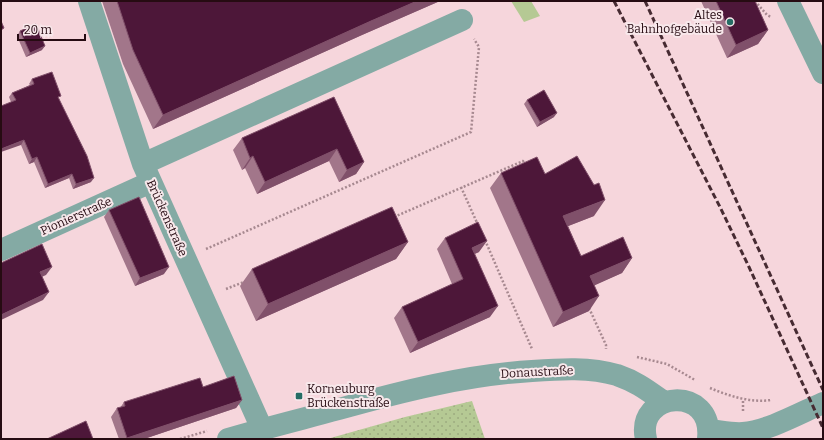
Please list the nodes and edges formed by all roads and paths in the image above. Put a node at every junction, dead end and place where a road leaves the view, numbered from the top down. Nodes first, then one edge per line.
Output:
1 (89, 1) edge
2 (788, 1) edge
3 (462, 20) joint
4 (823, 73) edge
5 (526, 168) edge
6 (147, 173) junction
7 (461, 187) junction
8 (390, 218) edge
9 (480, 230) edge
10 (483, 237) edge
11 (1, 250) edge
12 (186, 258) junction
13 (248, 280) dead end
14 (226, 289) dead end
15 (587, 302) edge
16 (606, 345) dead end
17 (532, 352) dead end
18 (712, 388) dead end
19 (774, 400) dead end
20 (664, 402) junction
21 (823, 403) edge
22 (262, 429) junction
23 (708, 435) edge
24 (228, 439) edge
25 (646, 439) edge

1 - 6 street, Brückenstraße
2 - 4 street
3 - 6 street, Pionierstraße
3 - 12 path
5 - 7 path
6 - 11 street, Pionierstraße
6 - 12 street, Brückenstraße
7 - 8 path
7 - 9 path
10 - 17 path
12 - 22 street, Brückenstraße
13 - 14 path
15 - 16 path
18 - 19 path
20 - 22 street, Donaustraße
20 - 23 street
20 - 25 street
21 - 23 street
22 - 24 street, Donaustraße

